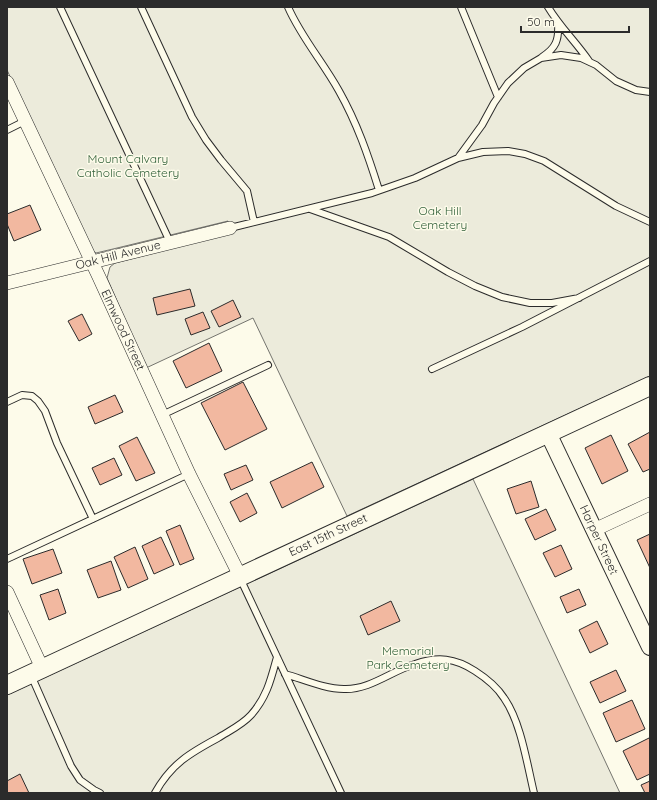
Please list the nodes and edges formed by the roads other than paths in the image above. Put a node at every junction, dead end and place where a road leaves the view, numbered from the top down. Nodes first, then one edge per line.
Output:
1 (60, 7) edge
2 (141, 7) edge
3 (288, 7) edge
4 (461, 7) edge
5 (548, 7) edge
6 (558, 24) junction
7 (541, 58) junction
8 (590, 62) junction
9 (7, 82) edge
10 (650, 92) edge
11 (498, 97) junction
12 (25, 122) junction
13 (7, 130) edge
14 (458, 158) junction
15 (379, 190) junction
16 (310, 209) junction
17 (254, 222) junction
18 (650, 222) edge
19 (230, 228) joint
20 (170, 242) junction
21 (91, 261) junction
22 (650, 261) edge
23 (7, 283) edge
24 (579, 298) junction
25 (268, 365) dead end
26 (432, 369) dead end
27 (650, 386) edge
28 (7, 402) edge
29 (162, 415) junction
30 (548, 433) junction
31 (189, 474) junction
32 (650, 504) edge
33 (93, 519) junction
34 (594, 530) junction
35 (7, 559) edge
36 (240, 576) junction
37 (7, 592) edge
38 (650, 647) edge
39 (277, 657) junction
40 (36, 671) junction
41 (285, 674) junction
42 (7, 685) edge
43 (100, 793) edge
44 (154, 793) edge
45 (341, 793) edge
46 (534, 793) edge

1 - 20 lane
2 - 17 lane
3 - 15 lane
4 - 11 lane
5 - 6 lane
6 - 7 lane
6 - 8 lane
7 - 8 lane
7 - 11 lane
8 - 10 lane
9 - 12 street, Elmwood Street
11 - 14 lane
12 - 13 lane
12 - 21 street, Elmwood Street
14 - 15 lane
14 - 18 lane
15 - 16 lane
16 - 17 lane
16 - 24 lane
17 - 19 lane
19 - 20 street, Oak Hill Avenue
20 - 21 street, Oak Hill Avenue
21 - 23 street, Oak Hill Avenue
21 - 29 street, Elmwood Street
22 - 24 lane
24 - 26 lane
25 - 29 lane
27 - 30 main road, East 15th Street
28 - 33 lane
29 - 31 street, Elmwood Street
30 - 34 street, Harper Street
30 - 36 main road, East 15th Street
31 - 33 lane
31 - 36 street, Elmwood Street
32 - 34 street
33 - 35 lane
34 - 38 street, Harper Street
36 - 39 lane
36 - 40 main road, East 15th Street
37 - 40 street
39 - 41 lane
39 - 44 lane
40 - 42 main road, East 15th Street
40 - 43 lane
41 - 45 lane
41 - 46 lane

